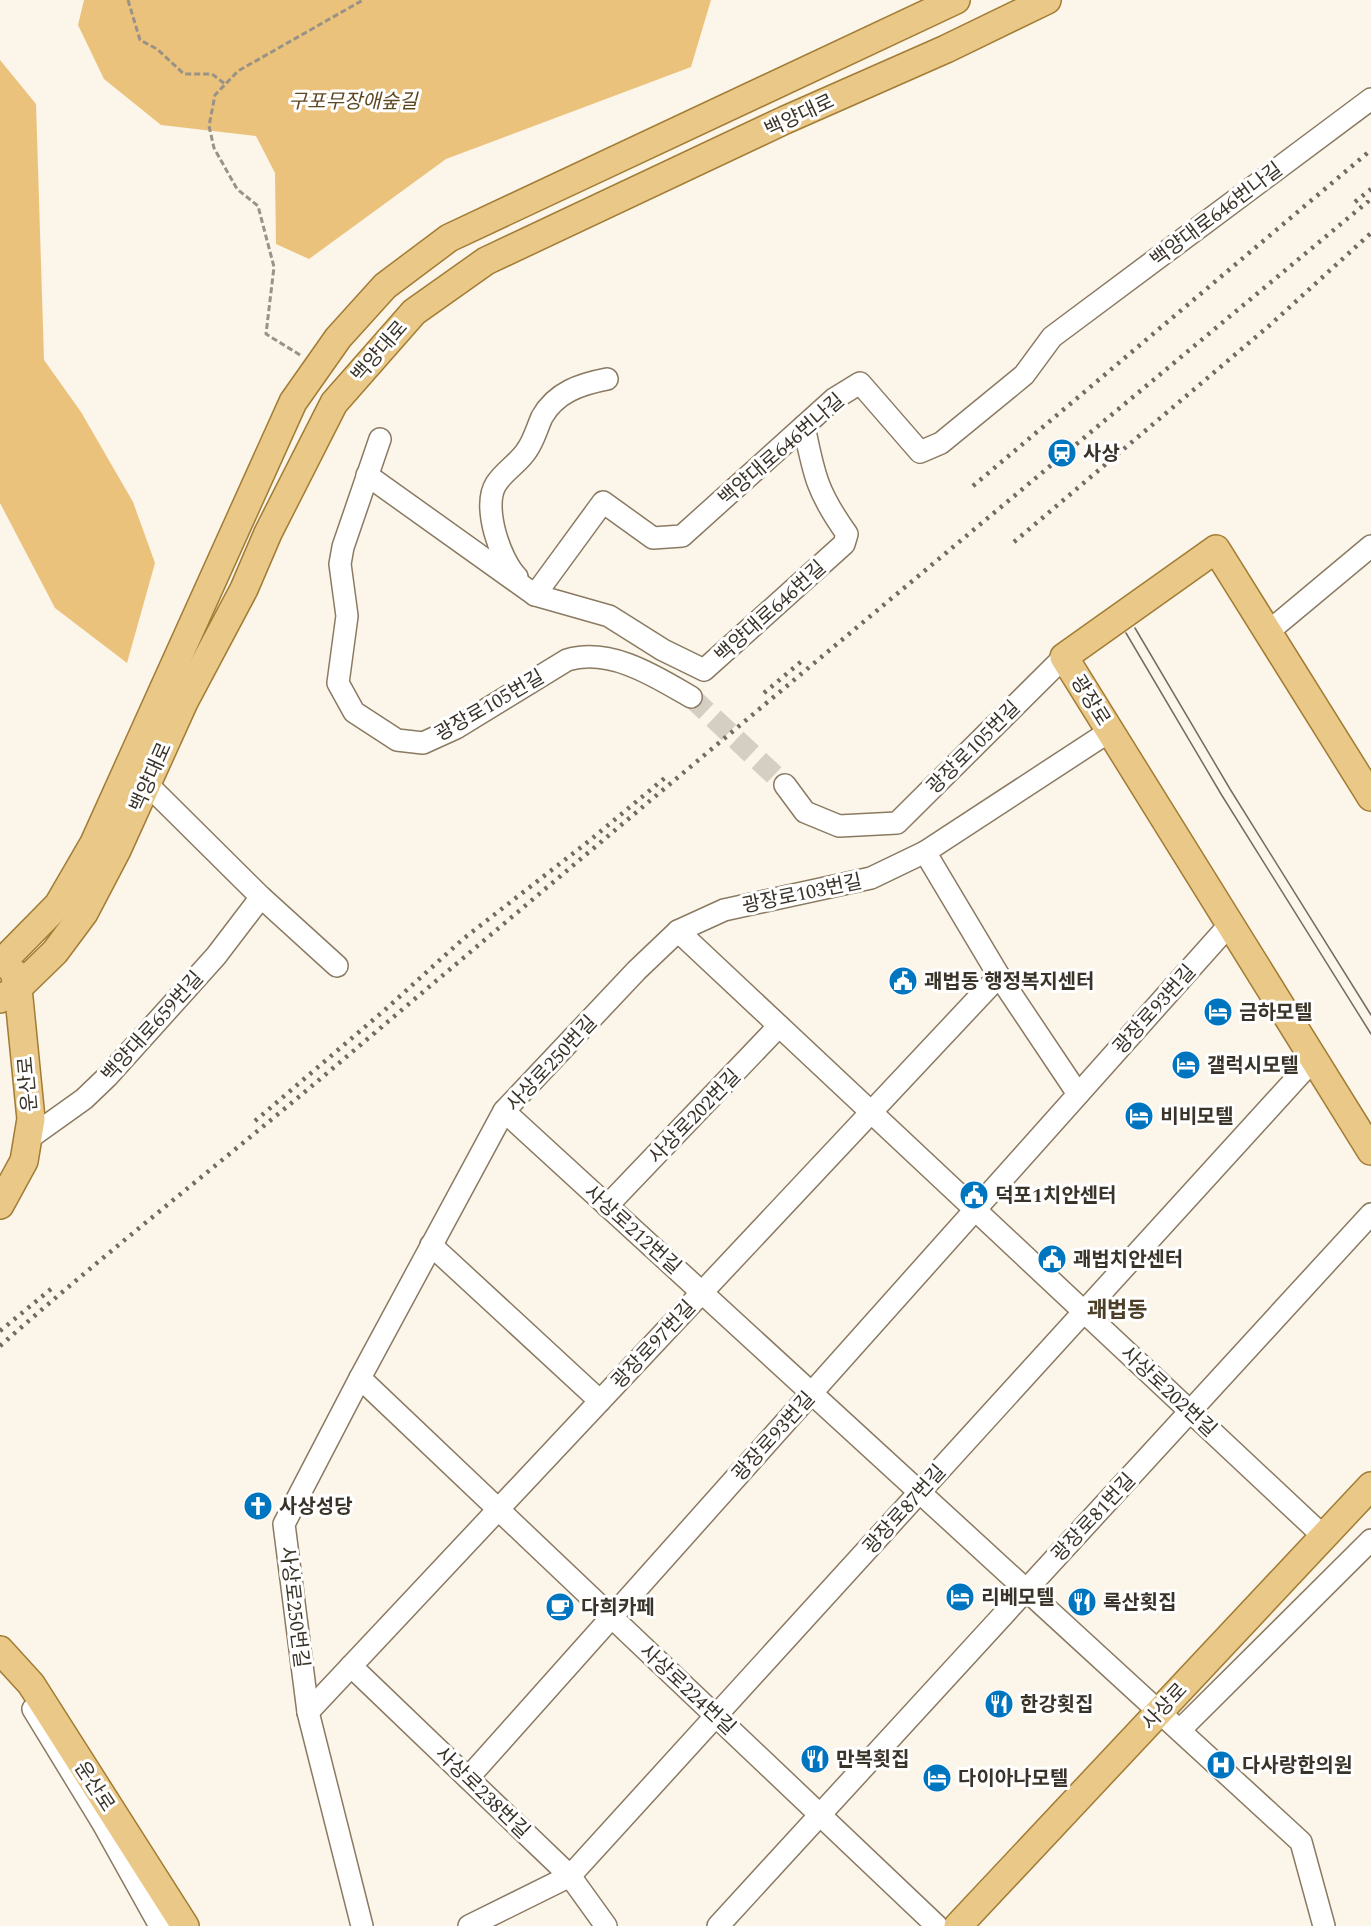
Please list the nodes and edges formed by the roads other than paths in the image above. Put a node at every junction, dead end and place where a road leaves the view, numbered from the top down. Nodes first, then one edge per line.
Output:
1 (956, 0) edge
2 (1047, 0) edge
3 (1371, 99) edge
4 (607, 379) dead end
5 (804, 426) junction
6 (380, 439) dead end
7 (368, 475) junction
8 (1371, 546) edge
9 (535, 595) junction
10 (1268, 632) junction
11 (1064, 657) junction
12 (691, 697) tunnel mouth
13 (1110, 731) junction
14 (147, 784) junction
15 (785, 785) tunnel mouth
16 (1371, 797) edge
17 (925, 852) junction
18 (261, 897) junction
19 (1230, 923) junction
20 (678, 931) junction
21 (5, 961) edge
22 (337, 966) dead end
23 (999, 976) junction
24 (9, 994) edge
25 (779, 1026) junction
26 (1314, 1059) junction
27 (1078, 1094) junction
28 (504, 1111) junction
29 (871, 1112) junction
30 (28, 1138) junction
31 (1371, 1151) edge
32 (0, 1205) edge
33 (608, 1206) junction
34 (975, 1209) junction
35 (1371, 1214) edge
36 (432, 1245) junction
37 (702, 1292) junction
38 (1084, 1312) junction
39 (360, 1378) junction
40 (812, 1392) junction
41 (600, 1401) junction
42 (1190, 1412) junction
43 (1371, 1486) edge
44 (921, 1491) junction
45 (498, 1509) junction
46 (1322, 1535) junction
47 (1371, 1540) edge
48 (1027, 1589) junction
49 (612, 1617) junction
50 (0, 1650) edge
51 (351, 1666) junction
52 (0, 1670) edge
53 (1160, 1710) junction
54 (308, 1712) junction
55 (716, 1716) junction
56 (1181, 1729) junction
57 (468, 1778) junction
58 (820, 1815) junction
59 (570, 1876) junction
60 (160, 1926) edge
61 (185, 1926) edge
62 (362, 1926) edge
63 (470, 1926) edge
64 (606, 1926) edge
65 (718, 1926) edge
66 (938, 1926) edge
67 (958, 1926) edge
68 (1324, 1926) edge

1 - 21 main road, 백양대로
2 - 14 main road, 백양대로
3 - 5 street, 백양대로646번나길
4 - 9 street
5 - 9 street, 백양대로646번나길
5 - 9 street, 백양대로646번길
6 - 7 street, 광장로105번길
7 - 9 street, 백양대로646번길
7 - 12 street, 광장로105번길
8 - 10 street
10 - 11 main road, 광장로
10 - 16 main road, 광장로
11 - 13 main road, 광장로
11 - 15 street, 광장로105번길
13 - 17 street, 광장로103번길
13 - 19 main road, 광장로
14 - 18 street
14 - 24 main road, 백양대로
17 - 20 street, 광장로103번길
17 - 23 street
18 - 22 street
18 - 30 street, 백양대로659번길
19 - 26 main road, 광장로
19 - 27 street, 광장로93번길
20 - 25 street, 사상로202번길
20 - 28 street, 사상로250번길
21 - 24 main road, 운산로
23 - 27 street
23 - 29 street, 광장로97번길
24 - 30 main road, 운산로
25 - 29 street, 사상로202번길
25 - 33 street, 사상로202번길
26 - 31 main road, 광장로
26 - 38 street, 광장로87번길
27 - 34 street, 광장로93번길
28 - 33 street, 사상로212번길
28 - 36 street, 사상로250번길
29 - 34 street, 사상로202번길
29 - 37 street, 광장로97번길
30 - 32 main road, 운산로
33 - 37 street, 사상로212번길
34 - 38 street, 사상로202번길
34 - 40 street, 광장로93번길
35 - 42 street, 광장로81번길
36 - 39 street, 사상로250번길
36 - 41 street
37 - 40 street, 사상로212번길
37 - 41 street, 광장로97번길
38 - 42 street, 사상로202번길
38 - 44 street, 광장로87번길
39 - 45 street, 사상로224번길
39 - 54 street, 사상로250번길
40 - 44 street, 사상로212번길
40 - 49 street, 광장로93번길
41 - 45 street, 광장로97번길
42 - 46 street, 사상로202번길
42 - 48 street, 광장로81번길
43 - 46 main road, 사상로
44 - 48 street, 사상로212번길
44 - 55 street, 광장로87번길
45 - 49 street, 사상로224번길
45 - 51 street, 광장로97번길
46 - 53 main road, 사상로
47 - 56 street
48 - 53 street, 사상로212번길
48 - 58 street, 광장로81번길
49 - 55 street, 사상로224번길
49 - 57 street, 광장로93번길
50 - 61 main road, 운산로
51 - 54 street, 광장로97번길
51 - 57 street, 사상로238번길
52 - 60 street
53 - 56 street, 사상로212번길
53 - 67 main road, 사상로
54 - 62 street, 사상로250번길
55 - 58 street, 사상로224번길
55 - 59 street, 광장로87번길
56 - 68 street, 사상로212번길
57 - 59 street, 사상로238번길
58 - 65 street, 광장로81번길
58 - 66 street, 사상로224번길
59 - 63 street, 광장로87번길
59 - 64 street, 사상로238번길

